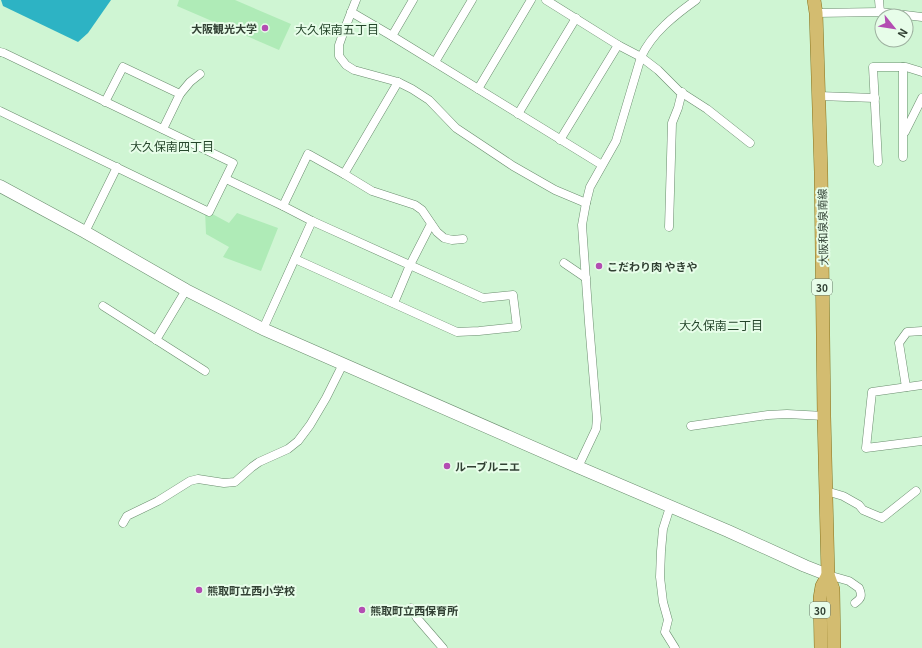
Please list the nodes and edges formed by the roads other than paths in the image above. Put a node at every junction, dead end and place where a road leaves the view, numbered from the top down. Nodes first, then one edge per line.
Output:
1 (356, 0) edge
2 (414, 0) edge
3 (472, 0) edge
4 (531, 0) edge
5 (546, 0) edge
6 (696, 0) edge
7 (815, 6) edge
8 (874, 11) edge
9 (351, 12) junction
10 (576, 18) junction
11 (392, 36) junction
12 (618, 45) junction
13 (0, 52) edge
14 (641, 57) junction
15 (435, 62) junction
16 (903, 67) junction
17 (922, 72) edge
18 (200, 74) dead end
19 (398, 82) junction
20 (478, 89) junction
21 (682, 92) junction
22 (180, 94) junction
23 (819, 96) junction
24 (875, 98) junction
25 (922, 98) edge
26 (105, 102) junction
27 (0, 111) edge
28 (518, 114) junction
29 (163, 129) junction
30 (903, 134) junction
31 (560, 140) junction
32 (750, 143) dead end
33 (904, 157) dead end
34 (878, 162) dead end
35 (602, 165) junction
36 (117, 167) junction
37 (344, 174) junction
38 (226, 179) junction
39 (0, 186) edge
40 (586, 203) junction
41 (283, 206) junction
42 (312, 221) junction
43 (431, 224) junction
44 (669, 227) dead end
45 (85, 232) junction
46 (463, 239) dead end
47 (294, 259) junction
48 (564, 263) dead end
49 (410, 265) junction
50 (586, 278) junction
51 (186, 290) junction
52 (394, 303) junction
53 (103, 306) dead end
54 (263, 329) junction
55 (922, 331) edge
56 (156, 340) junction
57 (343, 364) junction
58 (205, 371) dead end
59 (922, 385) edge
60 (906, 387) junction
61 (824, 416) junction
62 (691, 426) dead end
63 (922, 441) edge
64 (578, 467) junction
65 (826, 491) junction
66 (916, 491) dead end
67 (670, 507) junction
68 (123, 523) dead end
69 (828, 575) junction
70 (855, 603) dead end
71 (411, 608) dead end
72 (443, 648) edge
73 (675, 648) edge
74 (821, 648) edge
75 (834, 648) edge

1 - 9 street
2 - 11 street
3 - 15 street
4 - 20 street
5 - 10 street
6 - 14 street
7 - 8 street
7 - 23 main road, 大阪和泉泉南線 / 30
9 - 11 street
9 - 19 street
10 - 12 street
10 - 28 street
11 - 15 street
12 - 14 street
12 - 31 street
13 - 26 street
14 - 21 street
14 - 35 street
15 - 20 street
16 - 17 street
16 - 24 street
16 - 30 street
18 - 22 street
19 - 37 street
19 - 40 street
20 - 28 street
21 - 32 street
21 - 44 street
22 - 26 street
22 - 29 street
23 - 24 street
23 - 61 main road, 大阪和泉泉南線 / 30
24 - 34 street
25 - 30 street
26 - 29 street
27 - 36 street
28 - 31 street
29 - 38 street
30 - 33 street
31 - 35 street
35 - 40 street
36 - 38 street
36 - 45 street
37 - 41 street
37 - 43 street
38 - 41 street
39 - 45 street
40 - 50 street
41 - 42 street
42 - 47 street
42 - 49 street
43 - 46 street
43 - 49 street
45 - 51 street
47 - 52 street
47 - 54 street
48 - 50 street
49 - 52 street
49 - 52 street
50 - 64 street
51 - 54 street
51 - 56 street
53 - 56 street
54 - 57 street
55 - 60 street
56 - 58 street
57 - 64 street
57 - 68 street
59 - 60 street
60 - 63 street
61 - 62 street
61 - 65 main road, 大阪和泉泉南線 / 30
64 - 67 street
65 - 66 street
65 - 69 main road, 大阪和泉泉南線 / 30
67 - 69 street
67 - 73 street
69 - 70 street
69 - 74 main road, 大阪和泉泉南線 / 30
69 - 75 main road, 大阪和泉泉南線 / 30
71 - 72 street

